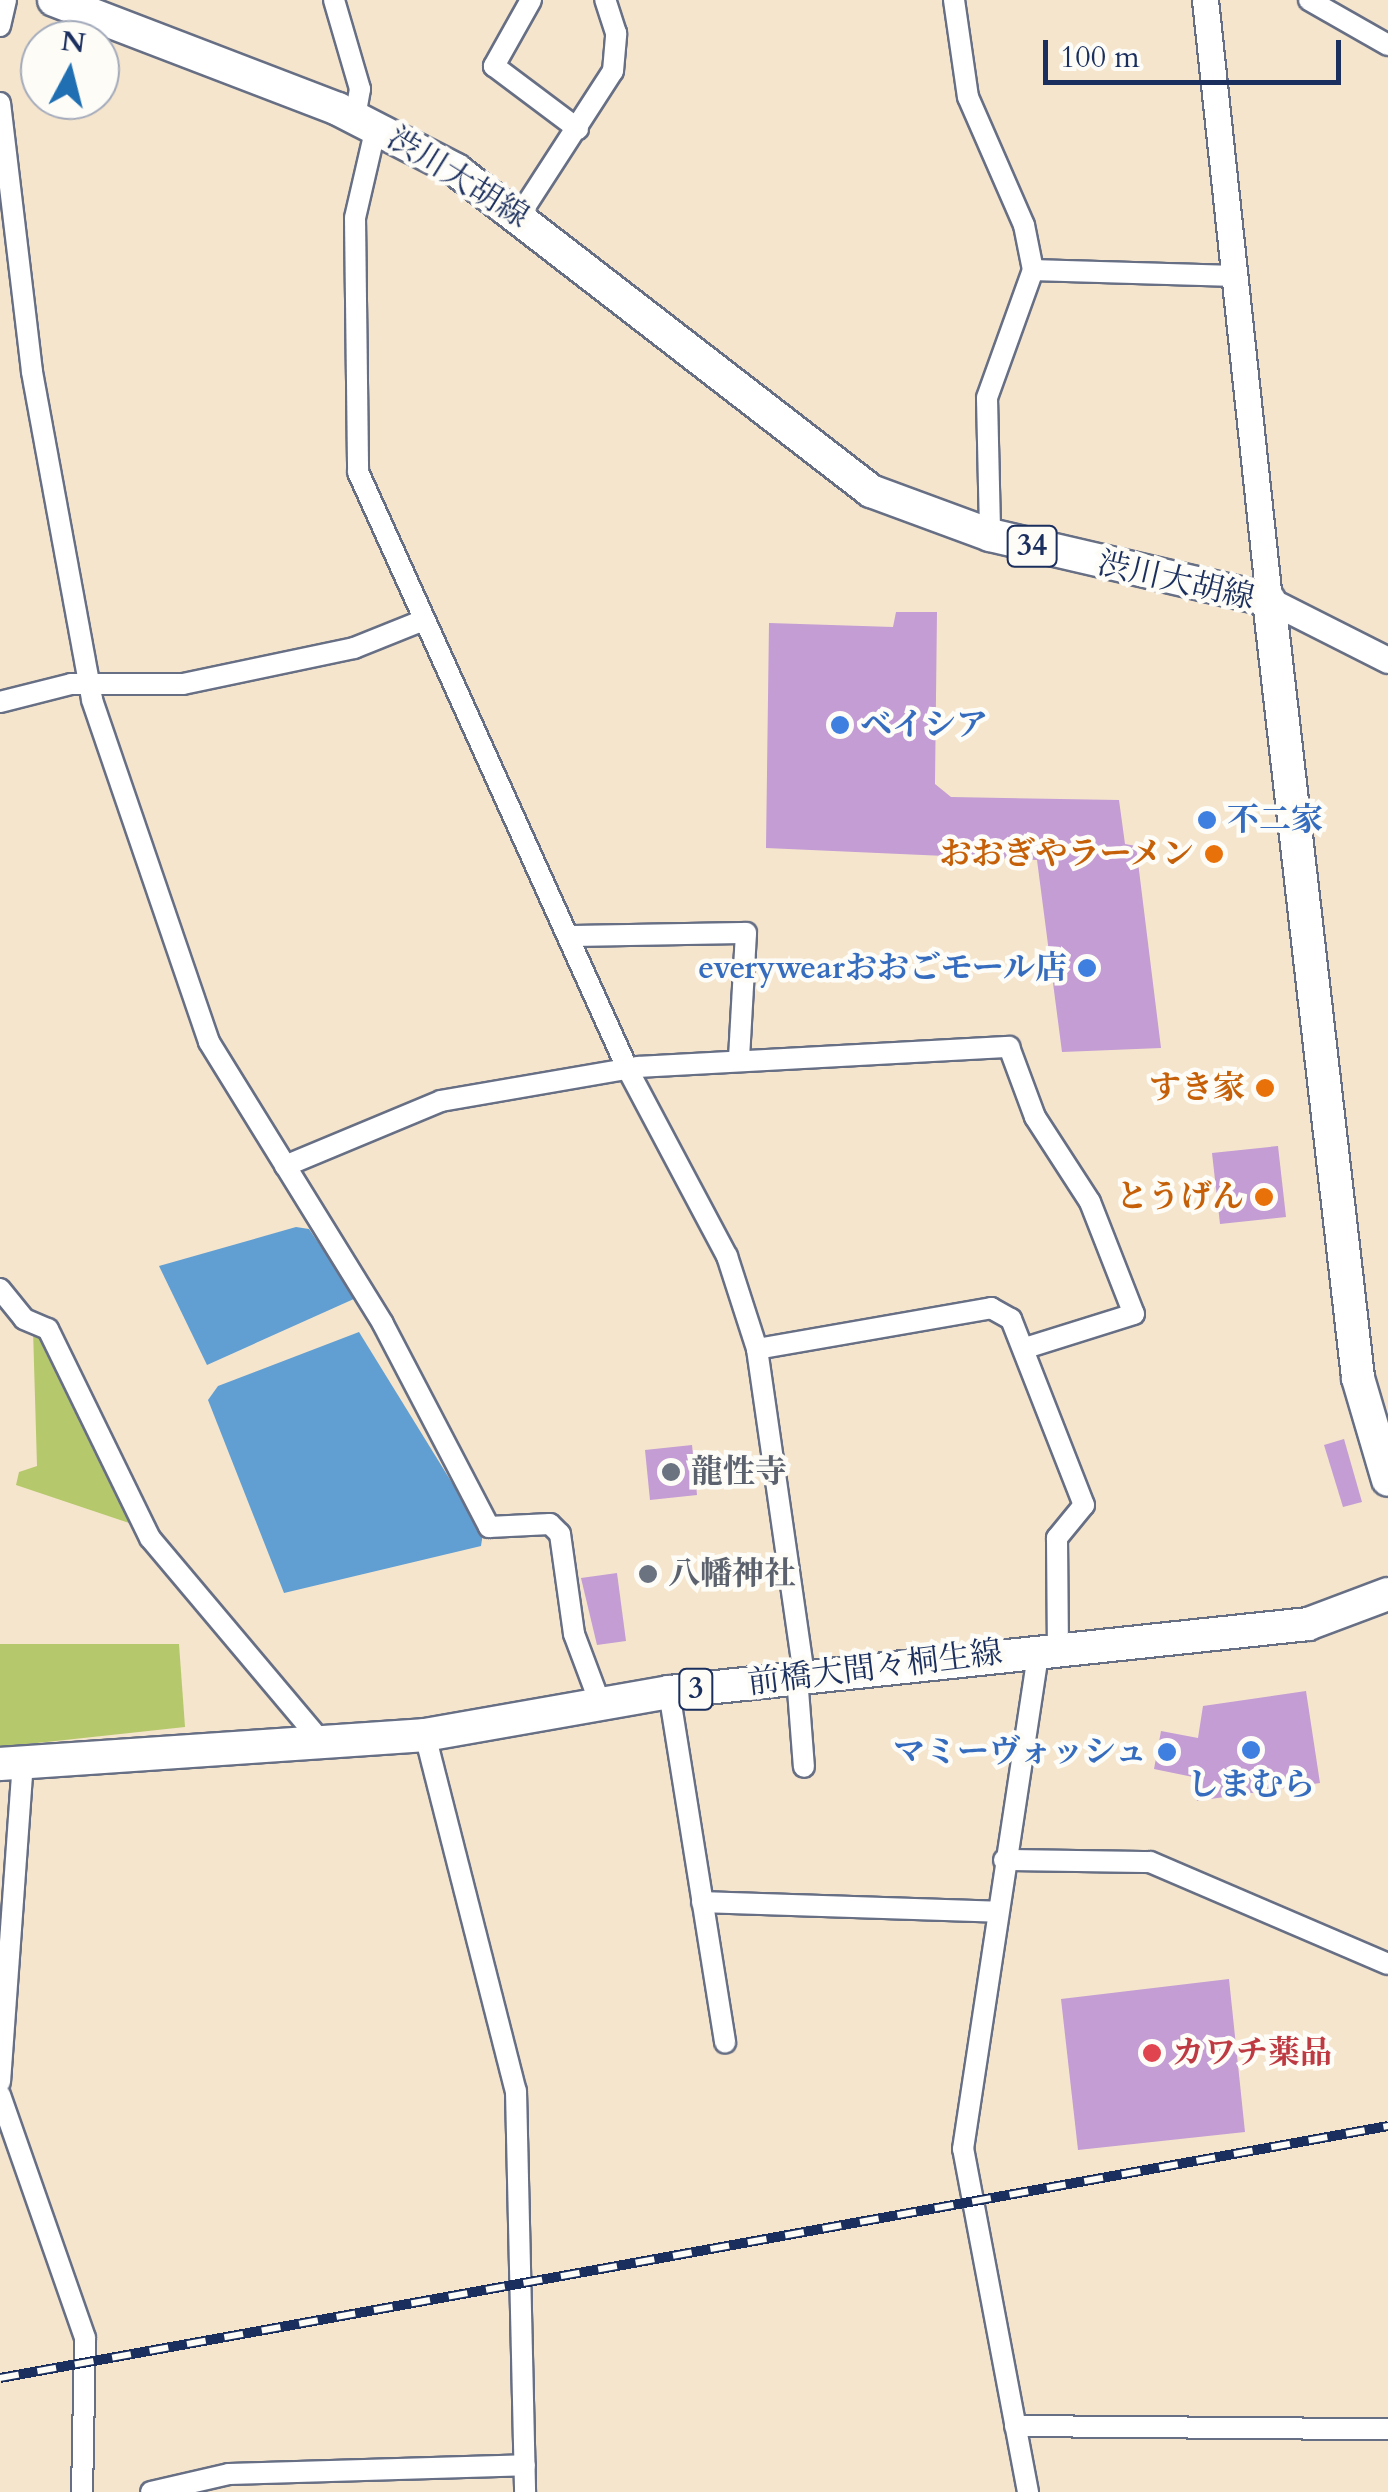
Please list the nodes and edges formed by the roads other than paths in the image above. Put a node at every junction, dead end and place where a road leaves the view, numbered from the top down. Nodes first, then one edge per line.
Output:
1 (6, 0) edge
2 (54, 0) edge
3 (334, 0) edge
4 (531, 0) edge
5 (604, 0) edge
6 (954, 0) edge
7 (1205, 0) edge
8 (1309, 0) edge
9 (0, 26) edge
10 (1388, 45) edge
11 (0, 103) edge
12 (365, 122) junction
13 (578, 128) junction
14 (521, 213) junction
15 (1033, 270) junction
16 (1234, 276) junction
17 (990, 535) junction
18 (1268, 600) junction
19 (421, 622) junction
20 (1388, 660) edge
21 (89, 684) junction
22 (0, 702) edge
23 (569, 936) junction
24 (739, 1058) junction
25 (628, 1070) junction
26 (285, 1166) junction
27 (0, 1289) edge
28 (1029, 1347) junction
29 (757, 1349) junction
30 (1388, 1480) edge
31 (1388, 1594) edge
32 (1048, 1647) junction
33 (801, 1676) junction
34 (669, 1692) junction
35 (600, 1703) junction
36 (425, 1735) junction
37 (321, 1741) junction
38 (12, 1762) edge
39 (804, 1767) dead end
40 (1004, 1860) junction
41 (702, 1902) junction
42 (996, 1912) junction
43 (1388, 1964) edge
44 (725, 2044) dead end
45 (0, 2082) edge
46 (0, 2096) edge
47 (1016, 2426) junction
48 (1388, 2429) edge
49 (525, 2465) junction
50 (334, 2484) edge
51 (82, 2492) edge
52 (151, 2492) edge
53 (525, 2492) edge
54 (1028, 2492) edge

1 - 9 street
2 - 12 main road, 渋川大胡線 / 34
3 - 12 street
4 - 13 street
5 - 13 street
6 - 15 street
7 - 16 street
8 - 10 street
11 - 21 street
12 - 14 main road, 渋川大胡線 / 34
12 - 19 street
13 - 14 street
14 - 17 main road, 渋川大胡線 / 34
15 - 16 street
15 - 17 street
16 - 18 street
17 - 18 main road, 渋川大胡線 / 34
18 - 20 street
18 - 30 main road, 渋川大胡線
19 - 21 street
19 - 23 street
21 - 22 street
21 - 26 street
23 - 24 street
23 - 25 street
24 - 25 street
24 - 28 street
25 - 26 street
25 - 29 street
26 - 35 street
27 - 37 street
28 - 29 street
28 - 32 street
29 - 33 street
31 - 32 main road, 前橋大間々桐生線 / 3
32 - 33 main road, 前橋大間々桐生線 / 3
32 - 40 street
33 - 34 main road, 前橋大間々桐生線 / 3
33 - 39 street
34 - 35 main road, 前橋大間々桐生線 / 3
34 - 41 street
35 - 36 main road, 前橋大間々桐生線 / 3
36 - 37 main road, 前橋大間々桐生線 / 3
36 - 49 street
37 - 38 main road, 前橋大間々桐生線 / 3
38 - 45 street
40 - 42 street
40 - 43 street
41 - 42 street
41 - 44 street
42 - 47 street
46 - 51 street
47 - 48 street
47 - 54 street
49 - 50 street
49 - 53 street
50 - 52 street

